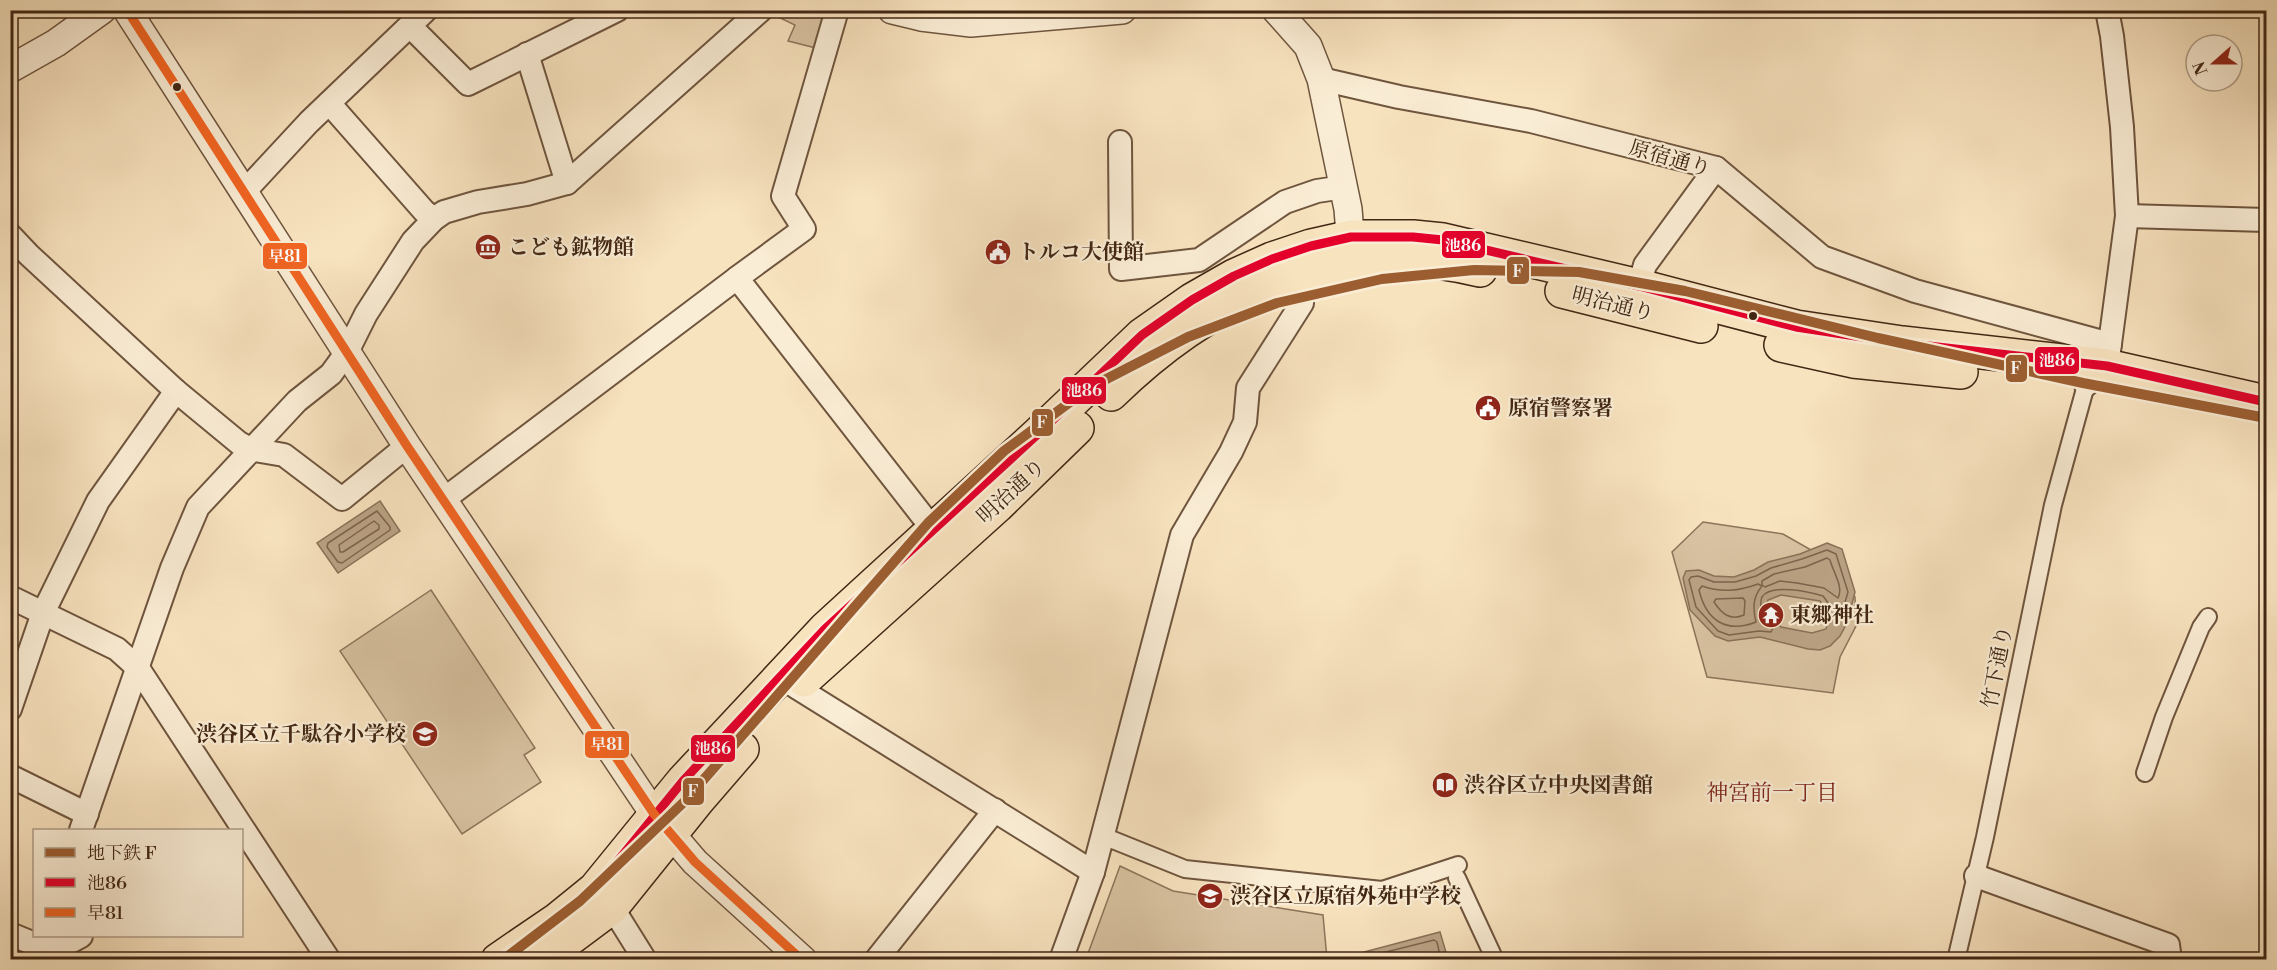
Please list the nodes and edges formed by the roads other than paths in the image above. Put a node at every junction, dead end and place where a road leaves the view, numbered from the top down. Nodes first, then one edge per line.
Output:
1 (102, 10) edge
2 (128, 10) edge
3 (426, 10) edge
4 (618, 10) edge
5 (837, 10) edge
6 (892, 10) edge
7 (1122, 10) edge
8 (2107, 10) edge
9 (759, 11) edge
10 (1282, 13) edge
11 (410, 26) junction
12 (527, 54) junction
13 (10, 69) edge
14 (1321, 79) junction
15 (329, 103) junction
16 (1120, 142) dead end
17 (1716, 168) junction
18 (567, 183) junction
19 (1344, 187) junction
20 (244, 192) junction
21 (2127, 216) junction
22 (434, 219) junction
23 (2266, 220) edge
24 (10, 235) edge
25 (1352, 249) junction
26 (1305, 274) junction
27 (737, 278) junction
28 (1639, 286) junction
29 (347, 352) junction
30 (2101, 365) junction
31 (176, 391) junction
32 (2266, 402) edge
33 (2266, 424) edge
34 (407, 446) junction
35 (250, 449) junction
36 (443, 500) junction
37 (940, 539) junction
38 (10, 597) edge
39 (43, 614) junction
40 (2208, 617) dead end
41 (138, 668) junction
42 (796, 687) junction
43 (10, 709) edge
44 (2145, 773) dead end
45 (10, 776) edge
46 (995, 810) junction
47 (84, 822) edge
48 (662, 825) junction
49 (240, 829) edge
50 (244, 835) edge
51 (1103, 836) junction
52 (1093, 872) junction
53 (1976, 876) junction
54 (612, 907) junction
55 (10, 934) edge
56 (79, 937) edge
57 (46, 950) edge
58 (328, 960) edge
59 (498, 960) edge
60 (541, 960) edge
61 (645, 960) edge
62 (803, 960) edge
63 (876, 960) edge
64 (1061, 960) edge
65 (1495, 960) edge
66 (1956, 960) edge
67 (2170, 960) edge

1 - 13 street
2 - 20 street
3 - 11 street
4 - 12 street
5 - 27 street
6 - 7 street
8 - 21 street
9 - 18 street
10 - 14 street
11 - 12 street
11 - 15 street
12 - 18 street
14 - 17 street, 原宿通り
14 - 19 street
15 - 20 street
15 - 22 street
16 - 19 street
17 - 28 street
17 - 30 street, 原宿通り
18 - 22 street
19 - 25 street
20 - 29 street
21 - 23 street
21 - 30 street
22 - 29 street
24 - 31 street
25 - 26 main road, 明治通り
25 - 28 main road, 明治通り
25 - 30 main road, 明治通り
25 - 37 main road, 明治通り
26 - 37 main road, 明治通り
26 - 51 street
27 - 36 street
27 - 37 street
28 - 30 main road, 明治通り
29 - 34 street
29 - 35 street
30 - 32 main road, 明治通り
30 - 33 main road, 明治通り
30 - 53 street, 竹下通り
31 - 35 street
31 - 39 street
34 - 35 street
34 - 36 street
35 - 41 street
36 - 48 street
37 - 42 main road, 明治通り
37 - 48 main road, 明治通り
38 - 39 street
39 - 41 street
39 - 43 street
40 - 44 street
41 - 47 street
41 - 49 street
42 - 46 street
42 - 48 main road, 明治通り
45 - 47 street
46 - 52 street
46 - 63 street
48 - 54 main road, 明治通り
48 - 59 main road, 明治通り
48 - 62 street
50 - 58 street
51 - 52 street
51 - 65 street
52 - 64 street
53 - 66 street, 竹下通り
53 - 67 street
54 - 60 main road, 明治通り
54 - 61 street
55 - 57 street
56 - 57 street

